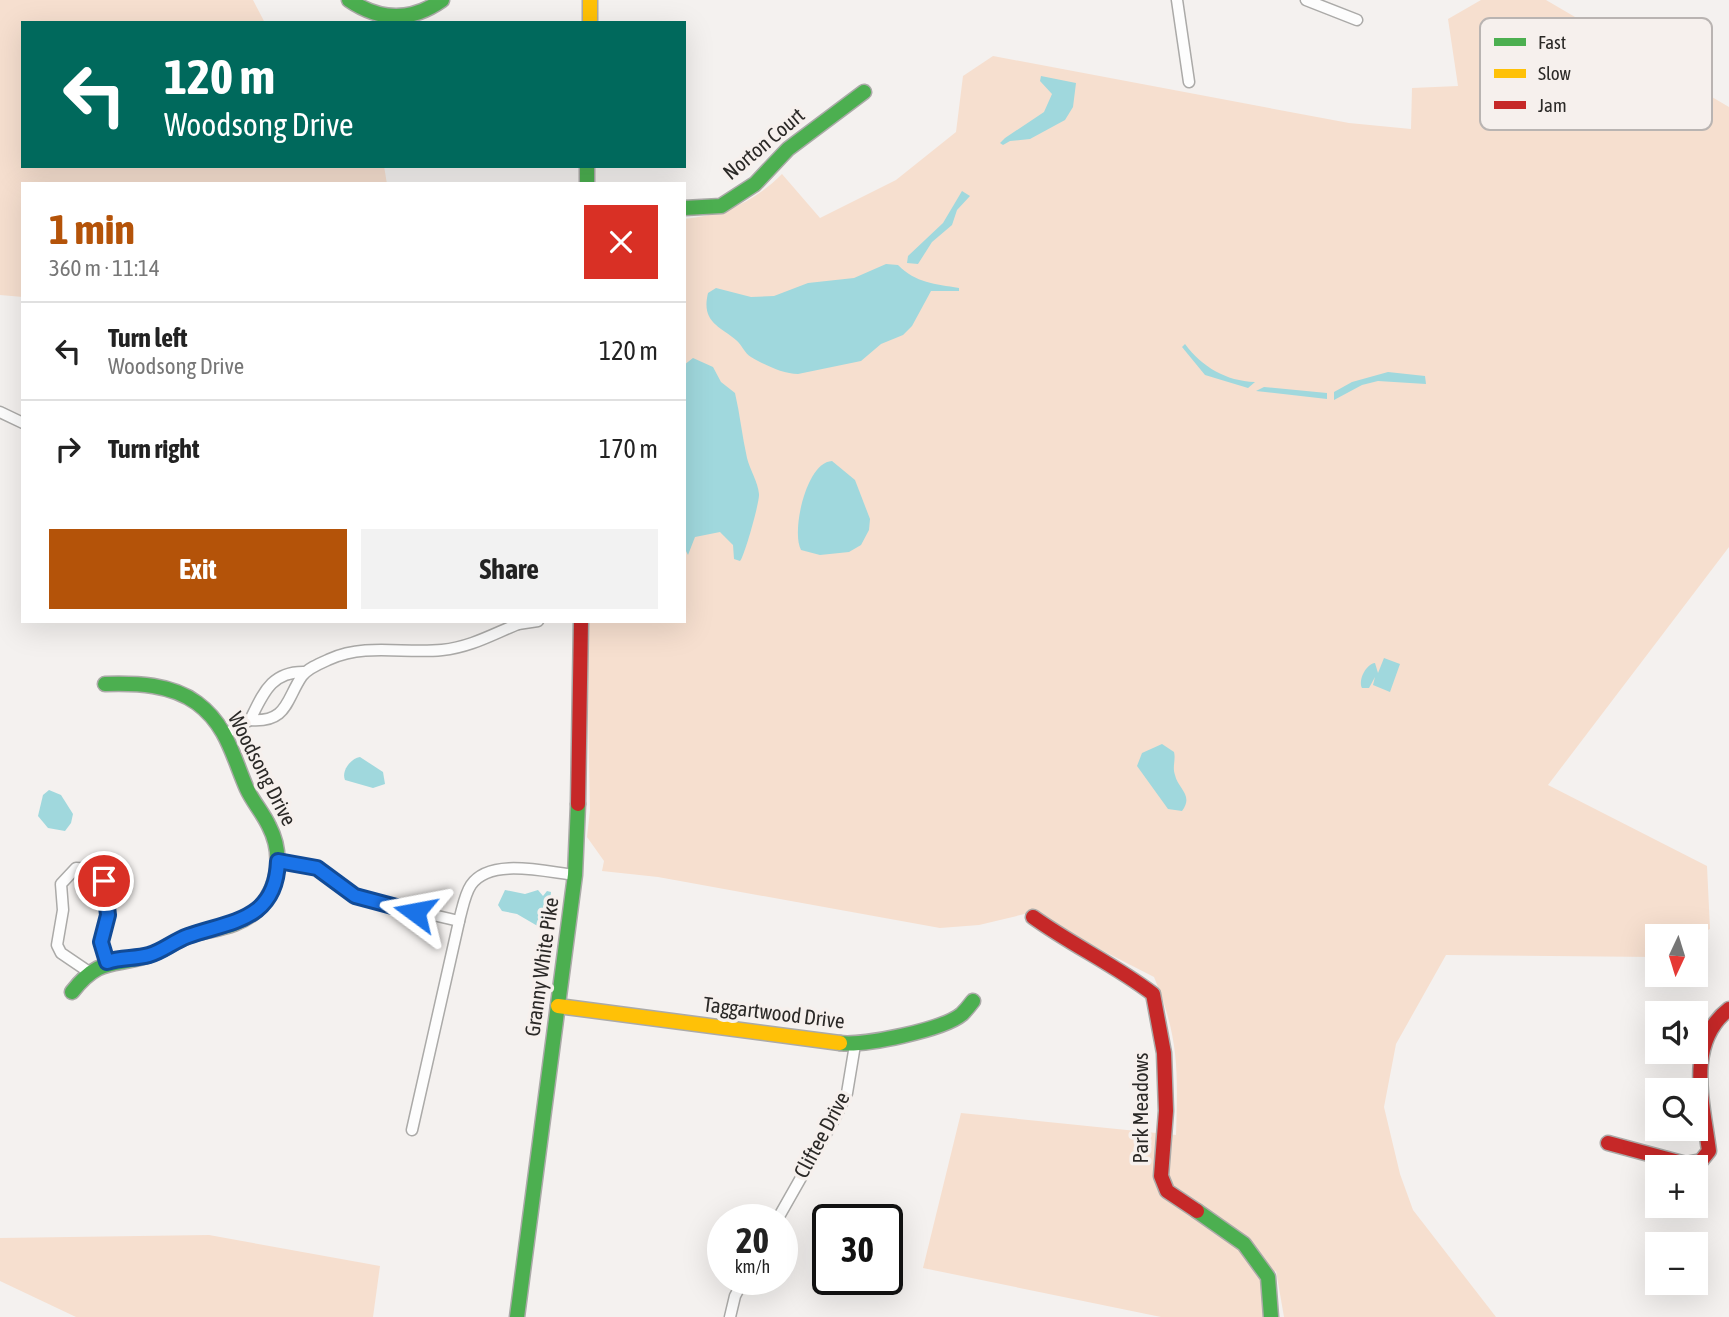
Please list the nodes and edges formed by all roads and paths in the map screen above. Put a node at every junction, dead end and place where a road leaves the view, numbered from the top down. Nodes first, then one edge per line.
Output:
1 (349, 0) edge
2 (442, 0) edge
3 (590, 0) edge
4 (1177, 0) edge
5 (1306, 0) edge
6 (1357, 20) dead end
7 (590, 21) edge
8 (1189, 82) dead end
9 (864, 92) dead end
10 (686, 208) edge
11 (0, 412) edge
12 (21, 422) edge
13 (517, 623) edge
14 (581, 623) edge
15 (305, 672) junction
16 (105, 684) dead end
17 (250, 720) junction
18 (225, 734) junction
19 (278, 861) junction
20 (575, 875) junction
21 (1034, 917) dead end
22 (459, 921) junction
23 (107, 962) junction
24 (89, 972) junction
25 (72, 992) dead end
26 (973, 1000) dead end
27 (558, 1006) junction
28 (1729, 1009) edge
29 (856, 1045) junction
30 (412, 1130) dead end
31 (1608, 1143) dead end
32 (785, 1204) edge
33 (736, 1295) edge
34 (517, 1317) edge
35 (730, 1317) edge
36 (1271, 1317) edge

1 - 2 street
3 - 7 street
4 - 8 street
5 - 6 street
9 - 10 street, Norton Court
11 - 12 street
13 - 15 street
14 - 20 street, Granny White Pike
15 - 17 street
15 - 17 street
16 - 18 street, Woodsong Drive
17 - 18 street
18 - 19 street, Woodsong Drive
19 - 22 street
19 - 23 street, Woodsong Drive
20 - 22 street
20 - 27 street, Granny White Pike
21 - 36 street, Park Meadows
22 - 30 street
23 - 24 street, Woodsong Drive
23 - 24 street
24 - 25 street, Woodsong Drive
26 - 29 street, Taggartwood Drive
27 - 29 street, Taggartwood Drive
27 - 34 street, Granny White Pike
28 - 31 street
29 - 32 street, Cliftee Drive
33 - 35 street

